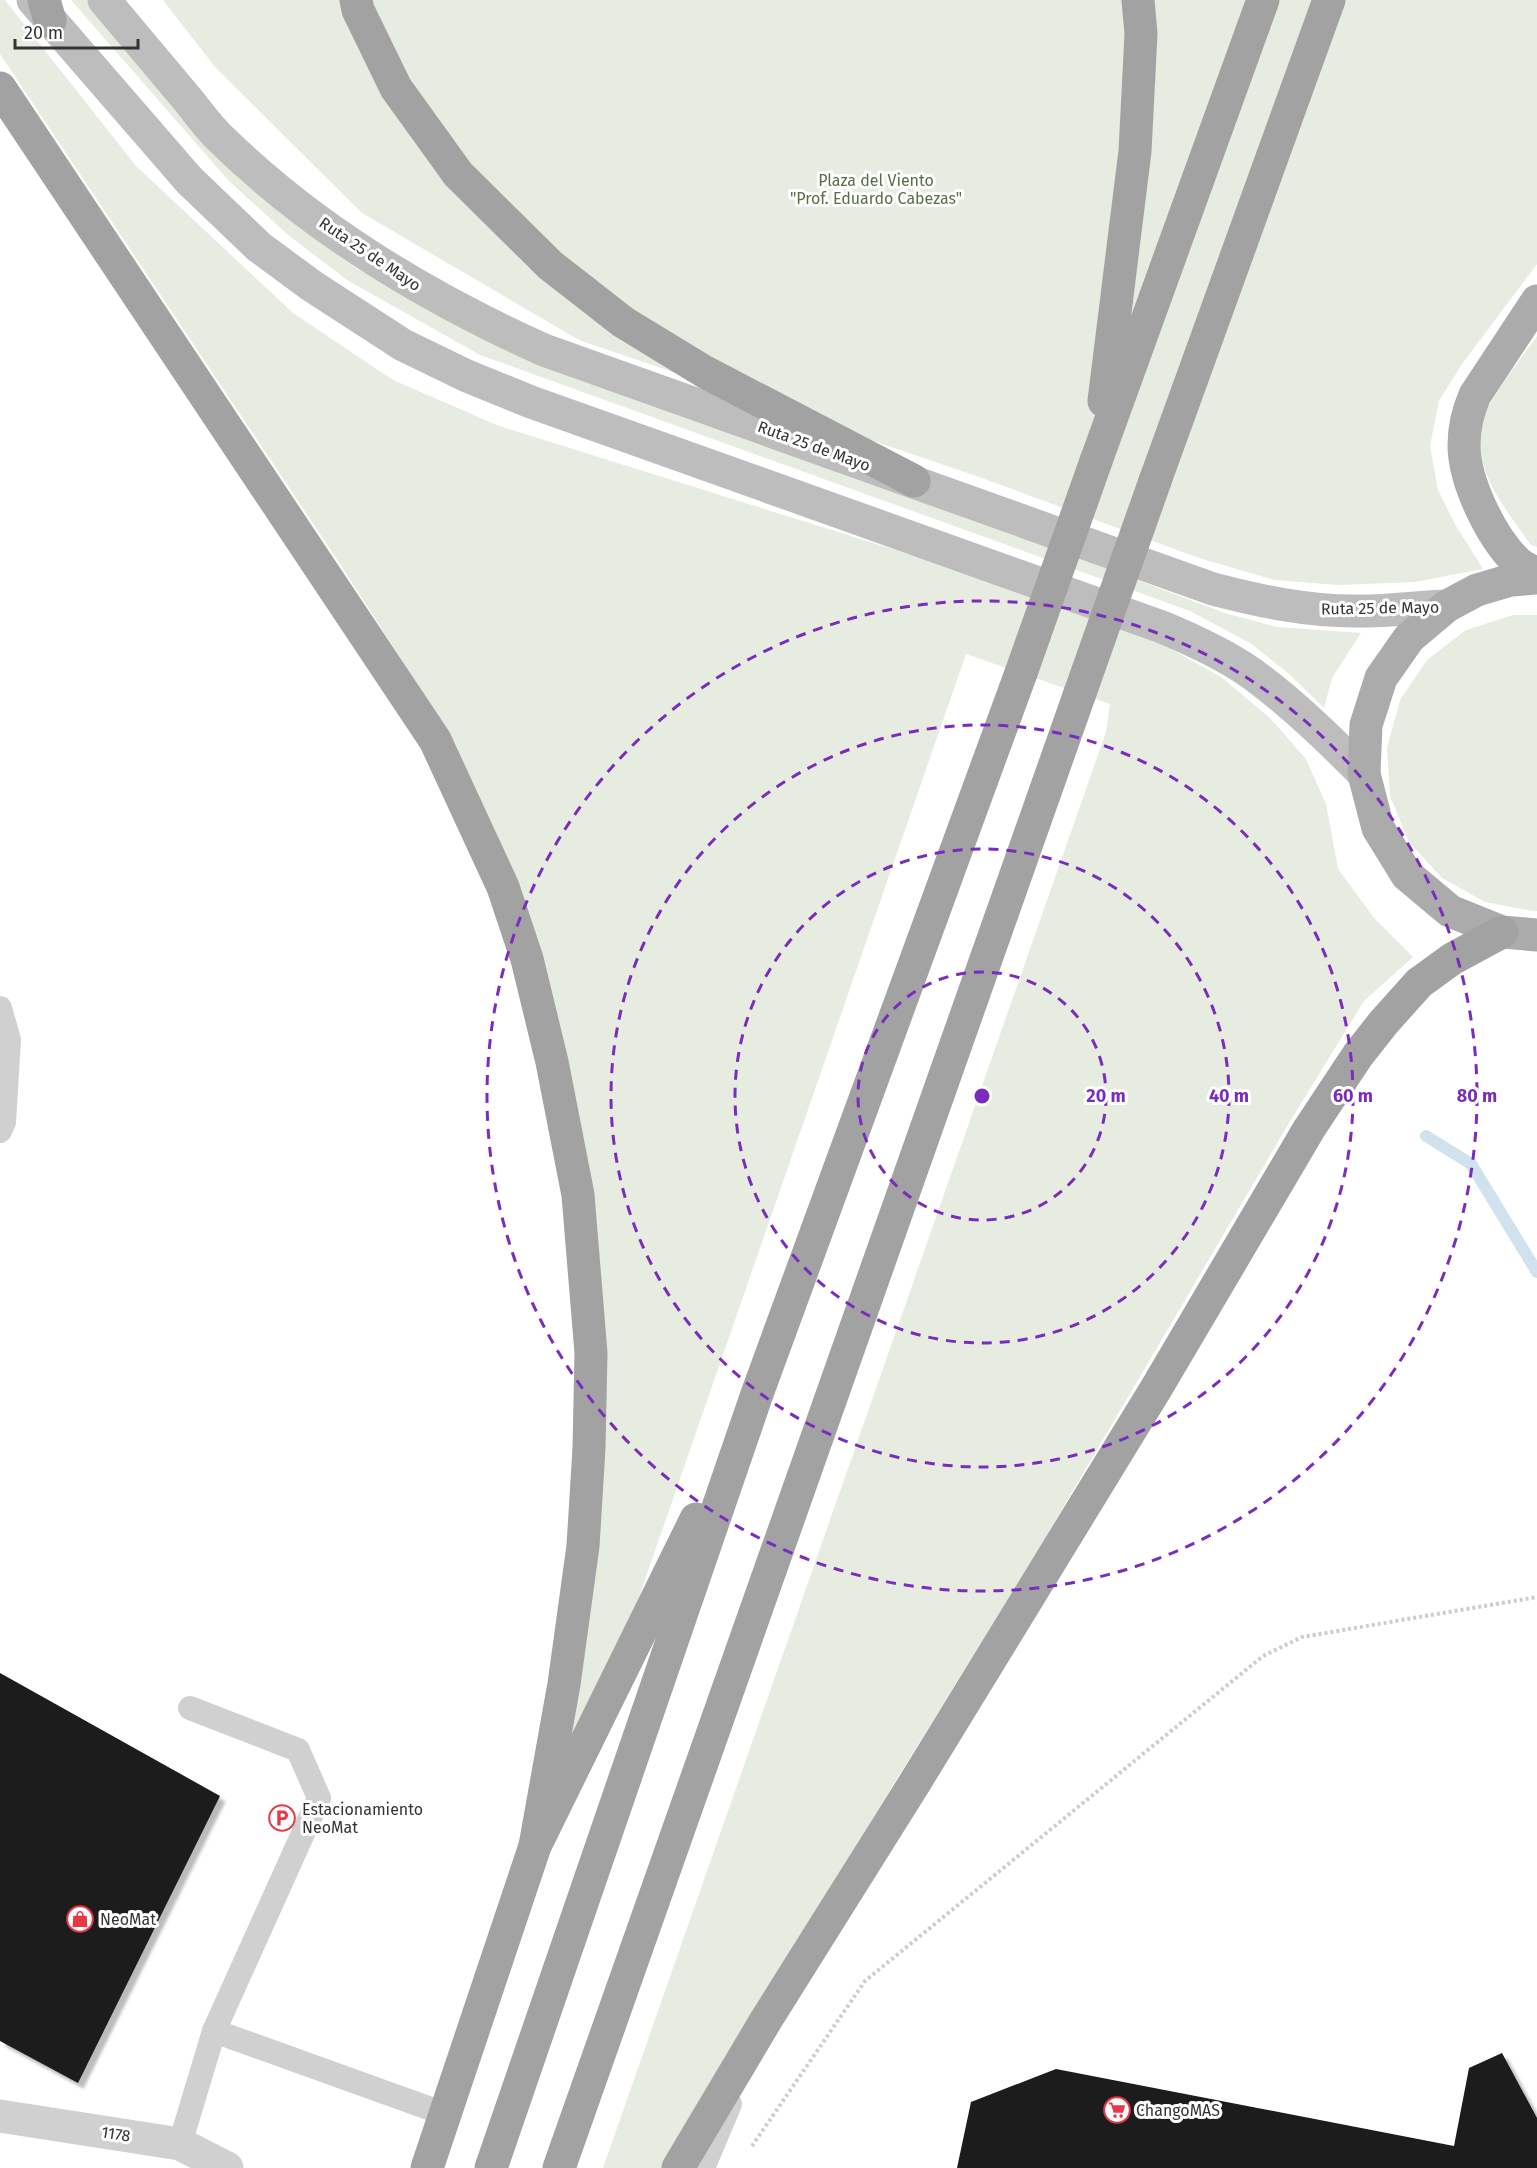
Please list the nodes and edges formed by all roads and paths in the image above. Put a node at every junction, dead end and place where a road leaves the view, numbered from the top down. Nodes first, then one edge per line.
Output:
1 (104, 0) edge
2 (356, 0) edge
3 (1138, 0) edge
4 (1263, 0) edge
5 (1329, 0) edge
6 (42, 7) edge
7 (0, 88) edge
8 (1537, 301) edge
9 (1096, 461) junction
10 (914, 481) junction
11 (1537, 574) edge
12 (1537, 578) edge
13 (1447, 606) junction
14 (1364, 774) junction
15 (1502, 932) junction
16 (1537, 935) edge
17 (0, 1008) edge
18 (0, 1131) edge
19 (757, 1394) junction
20 (1537, 1597) edge
21 (190, 1708) dead end
22 (535, 1846) junction
23 (766, 2020) junction
24 (214, 2031) junction
25 (445, 2114) junction
26 (0, 2116) edge
27 (768, 2120) dead end
28 (180, 2144) junction
29 (227, 2168) edge
30 (426, 2168) edge
31 (491, 2168) edge
32 (559, 2168) edge
33 (678, 2168) edge
34 (703, 2168) edge

1 - 10 main road, Ruta 25 de Mayo
2 - 10 highway
3 - 9 highway
4 - 9 highway
5 - 32 highway, bridge
6 - 14 main road, Ruta 25 de Mayo
7 - 22 highway
8 - 11 main road
9 - 19 highway, bridge
10 - 13 main road, Ruta 25 de Mayo
12 - 13 main road
13 - 14 main road, Ruta 25 de Mayo
14 - 15 main road, Ruta 25 de Mayo
15 - 16 main road, Ruta 25 de Mayo
15 - 23 highway
17 - 18 lane
19 - 22 highway
19 - 31 highway
20 - 27 path
21 - 24 lane
22 - 25 highway
23 - 33 highway
23 - 34 lane
24 - 25 lane
24 - 28 lane
25 - 30 highway
26 - 28 street, 1178
28 - 29 street, 1178

